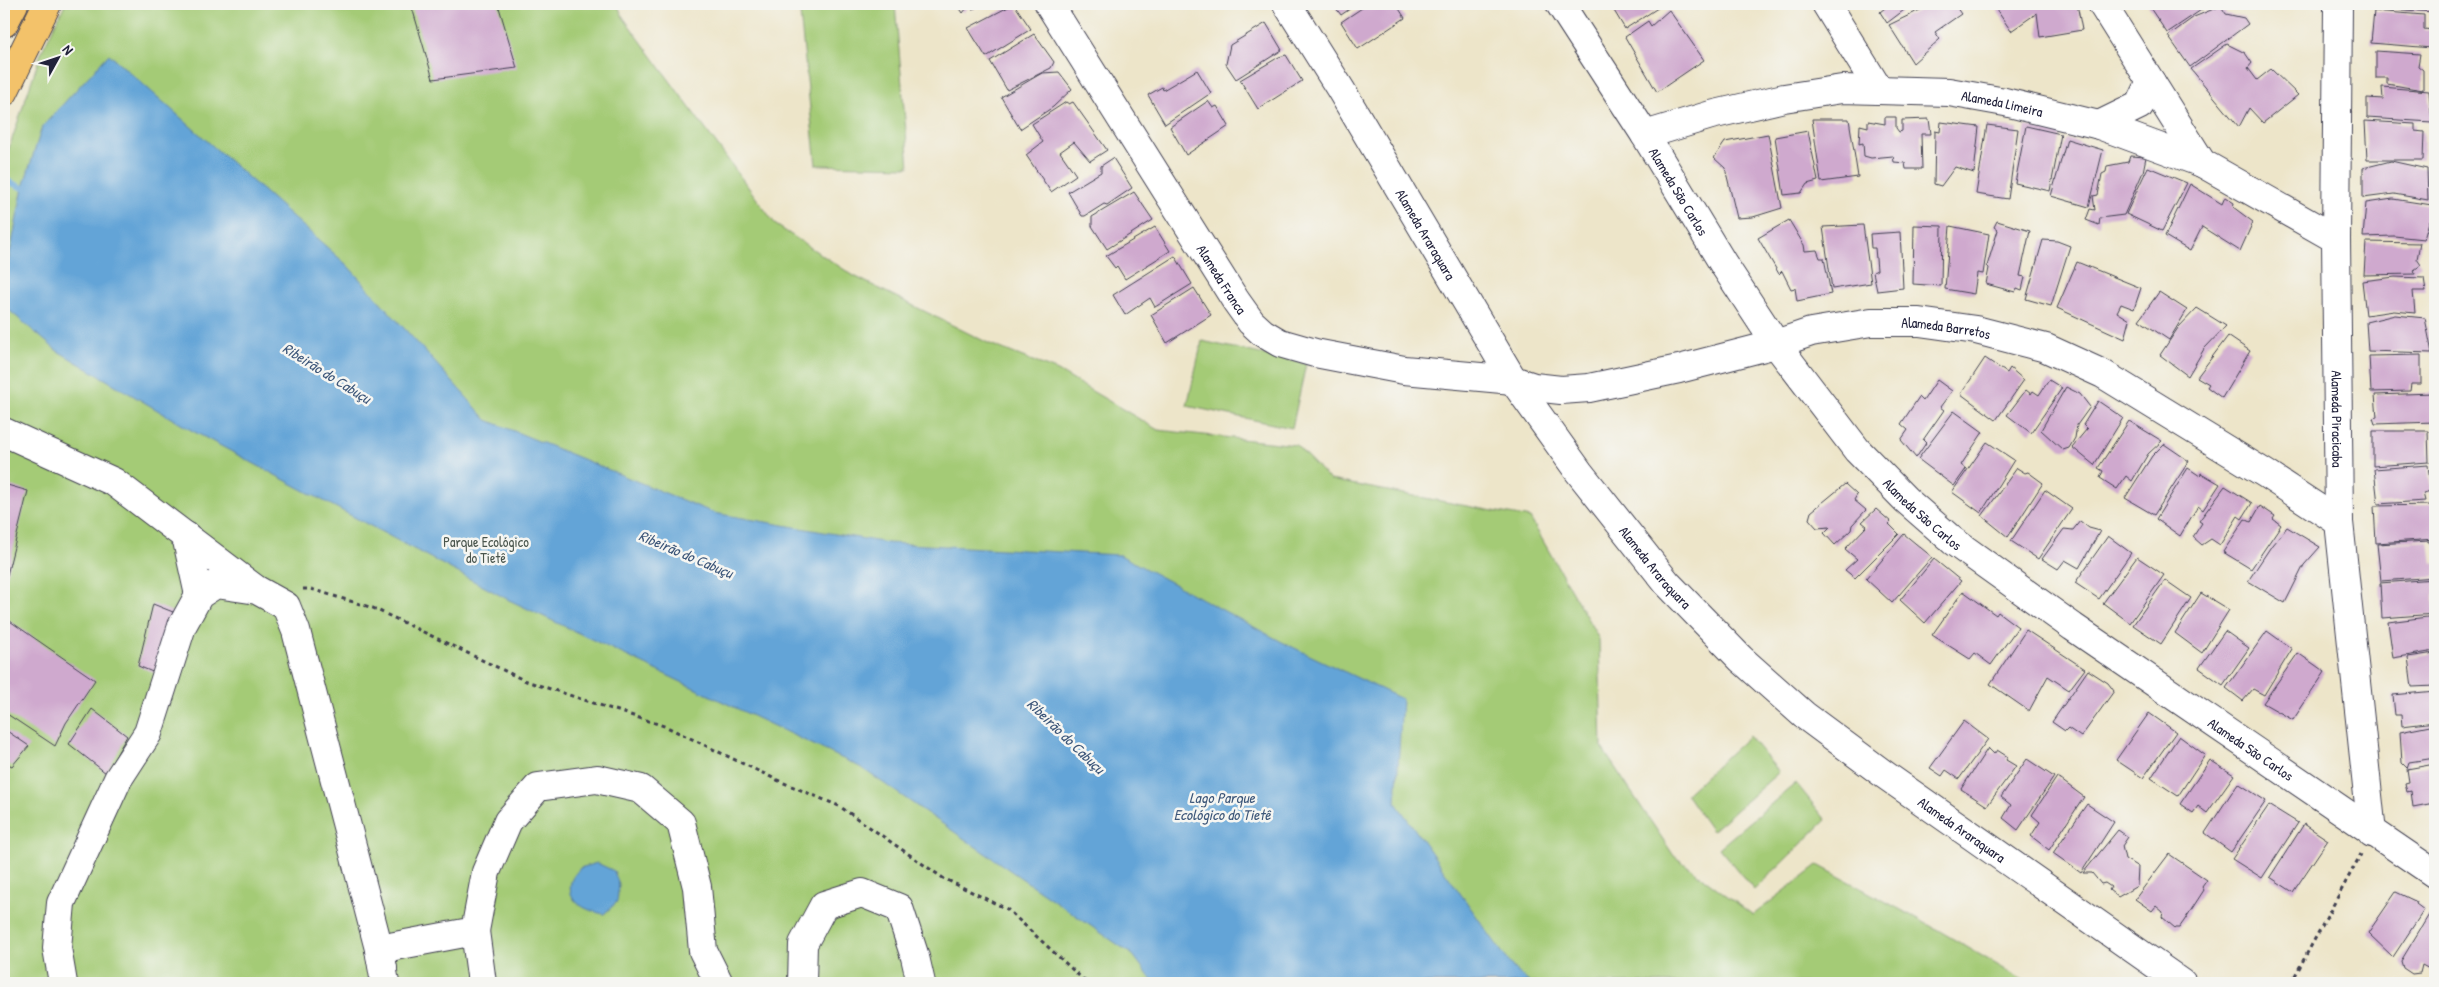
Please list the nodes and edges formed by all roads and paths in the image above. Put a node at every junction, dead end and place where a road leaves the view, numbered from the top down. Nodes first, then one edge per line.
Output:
1 (14, 4) edge
2 (47, 4) edge
3 (1049, 4) edge
4 (1286, 4) edge
5 (1560, 4) edge
6 (1826, 4) edge
7 (2102, 4) edge
8 (2338, 4) edge
9 (4, 23) edge
10 (2151, 82) junction
11 (1879, 90) junction
12 (4, 92) edge
13 (2099, 125) junction
14 (1645, 135) junction
15 (2202, 163) junction
16 (2336, 239) junction
17 (1776, 344) junction
18 (1514, 380) junction
19 (4, 432) edge
20 (2338, 522) junction
21 (186, 536) junction
22 (293, 589) dead end
23 (257, 590) junction
24 (200, 595) junction
25 (2372, 832) junction
26 (2435, 874) edge
27 (475, 931) junction
28 (379, 950) junction
29 (63, 983) edge
30 (386, 983) edge
31 (482, 983) edge
32 (719, 983) edge
33 (802, 983) edge
34 (921, 983) edge
35 (1087, 983) edge
36 (2182, 983) edge
37 (2291, 983) edge

1 - 9 main road
2 - 12 main road
3 - 18 street, Alameda Franca
4 - 18 street, Alameda Araraquara
5 - 14 street, Alameda São Carlos
6 - 11 street
7 - 10 street
8 - 16 street, Alameda Piracicaba
10 - 13 street
10 - 15 street
11 - 13 street, Alameda Limeira
11 - 14 street, Alameda Limeira
13 - 15 street, Alameda Limeira
14 - 17 street, Alameda São Carlos
15 - 16 street, Alameda Limeira
16 - 20 street, Alameda Piracicaba
17 - 18 street, Alameda Barretos
17 - 20 street, Alameda Barretos
17 - 25 street, Alameda São Carlos
18 - 36 street, Alameda Araraquara
19 - 21 street
20 - 25 street, Alameda Piracicaba
21 - 23 street
21 - 24 street
22 - 35 path
23 - 24 street
23 - 28 street
24 - 29 street
25 - 26 street, Alameda São Carlos
25 - 37 path
27 - 28 street
27 - 31 street
27 - 32 street
28 - 30 street
33 - 34 street

